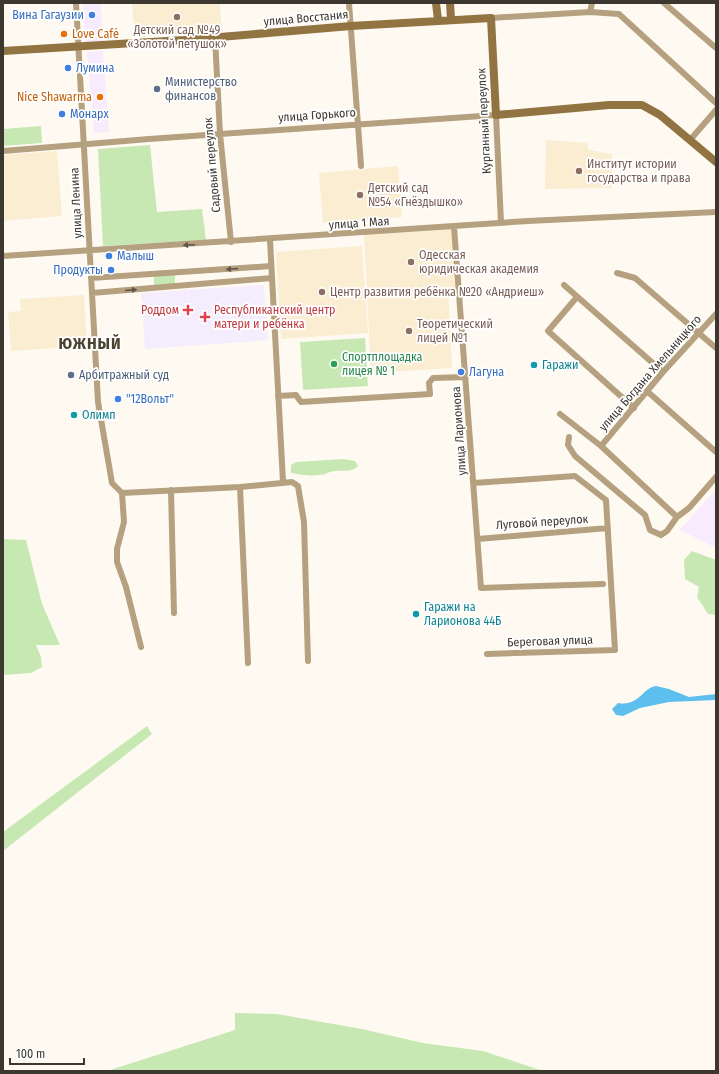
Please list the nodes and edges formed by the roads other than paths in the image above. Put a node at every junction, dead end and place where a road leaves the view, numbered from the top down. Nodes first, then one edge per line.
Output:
1 (76, 3) edge
2 (349, 3) edge
3 (436, 3) edge
4 (450, 3) edge
5 (592, 3) edge
6 (664, 3) edge
7 (590, 12) junction
8 (491, 18) junction
9 (451, 19) junction
10 (438, 20) junction
11 (351, 26) junction
12 (215, 38) junction
13 (78, 47) junction
14 (716, 48) edge
15 (3, 51) edge
16 (716, 103) edge
17 (716, 110) edge
18 (496, 115) junction
19 (358, 125) junction
20 (220, 134) junction
21 (690, 140) junction
22 (85, 145) junction
23 (3, 151) edge
24 (716, 162) edge
25 (361, 166) dead end
26 (716, 212) edge
27 (501, 223) junction
28 (454, 227) junction
29 (270, 240) junction
30 (231, 242) junction
31 (90, 250) junction
32 (3, 256) edge
33 (271, 266) junction
34 (617, 273) dead end
35 (91, 278) junction
36 (272, 278) junction
37 (564, 285) dead end
38 (92, 293) junction
39 (577, 297) junction
40 (716, 314) edge
41 (699, 333) junction
42 (716, 348) edge
43 (663, 372) junction
44 (466, 377) junction
45 (648, 392) junction
46 (278, 396) junction
47 (634, 408) junction
48 (560, 414) dead end
49 (569, 437) dead end
50 (601, 446) junction
51 (716, 452) edge
52 (716, 477) edge
53 (283, 482) junction
54 (474, 483) junction
55 (240, 487) junction
56 (171, 490) junction
57 (122, 493) junction
58 (677, 517) junction
59 (608, 528) junction
60 (478, 538) junction
61 (603, 584) dead end
62 (174, 613) dead end
63 (142, 647) dead end
64 (615, 650) joint
65 (487, 654) dead end
66 (308, 661) dead end
67 (248, 663) dead end

1 - 13 street, улица Ленина
2 - 11 street
3 - 10 street
4 - 9 street
5 - 7 street
6 - 14 street
7 - 8 street, улица Восстания
7 - 16 street, улица Восстания
8 - 9 street, улица Восстания
8 - 18 street, Курганный переулок
9 - 10 street, улица Восстания
10 - 11 street, улица Восстания
11 - 12 street, улица Восстания
11 - 19 street
12 - 13 street, улица Восстания
12 - 20 street, Садовый переулок
13 - 15 street, улица Восстания
13 - 22 street, улица Ленина
17 - 21 street
18 - 19 street, улица Горького
18 - 21 street, улица Горького
18 - 27 street, Курганный переулок
19 - 20 street, улица Горького
19 - 25 street
20 - 22 street, улица Горького
20 - 30 street, Садовый переулок
21 - 24 street
22 - 23 street, улица Горького
22 - 31 street, улица Ленина
26 - 27 street, улица 1 Мая
27 - 28 street, улица 1 Мая
28 - 29 street, улица 1 Мая
28 - 44 street, улица Ларионова
29 - 30 street, улица 1 Мая
29 - 33 street
30 -> 31 street, улица 1 Мая
31 - 32 street, улица 1 Мая
31 - 35 street, улица Ленина
33 -> 35 street
33 - 36 street
34 - 41 street
35 - 38 street, улица Ленина
38 -> 36 street
36 - 46 street
37 - 39 street
38 - 57 street, улица Ленина
39 - 43 street
39 - 47 street
40 - 41 street, улица Богдана Хмельницкого
41 - 42 street
41 - 43 street, улица Богдана Хмельницкого
43 - 45 street, улица Богдана Хмельницкого
44 - 46 street, улица Ларионова
44 - 54 street, улица Ларионова
45 - 47 street, улица Богдана Хмельницкого
45 - 51 street
46 - 53 street
47 - 50 street, улица Богдана Хмельницкого
48 - 50 street
49 - 58 street
50 - 58 street
52 - 58 street
53 - 55 street
53 - 66 street
54 - 59 street, улица Ларионова
54 - 60 street, улица Ларионова
55 - 56 street
55 - 67 street
56 - 57 street
56 - 62 street
57 - 63 street
59 - 60 street, Луговой переулок
59 - 64 street, улица Ларионова
60 - 61 street, улица Ларионова
64 - 65 street, Береговая улица

